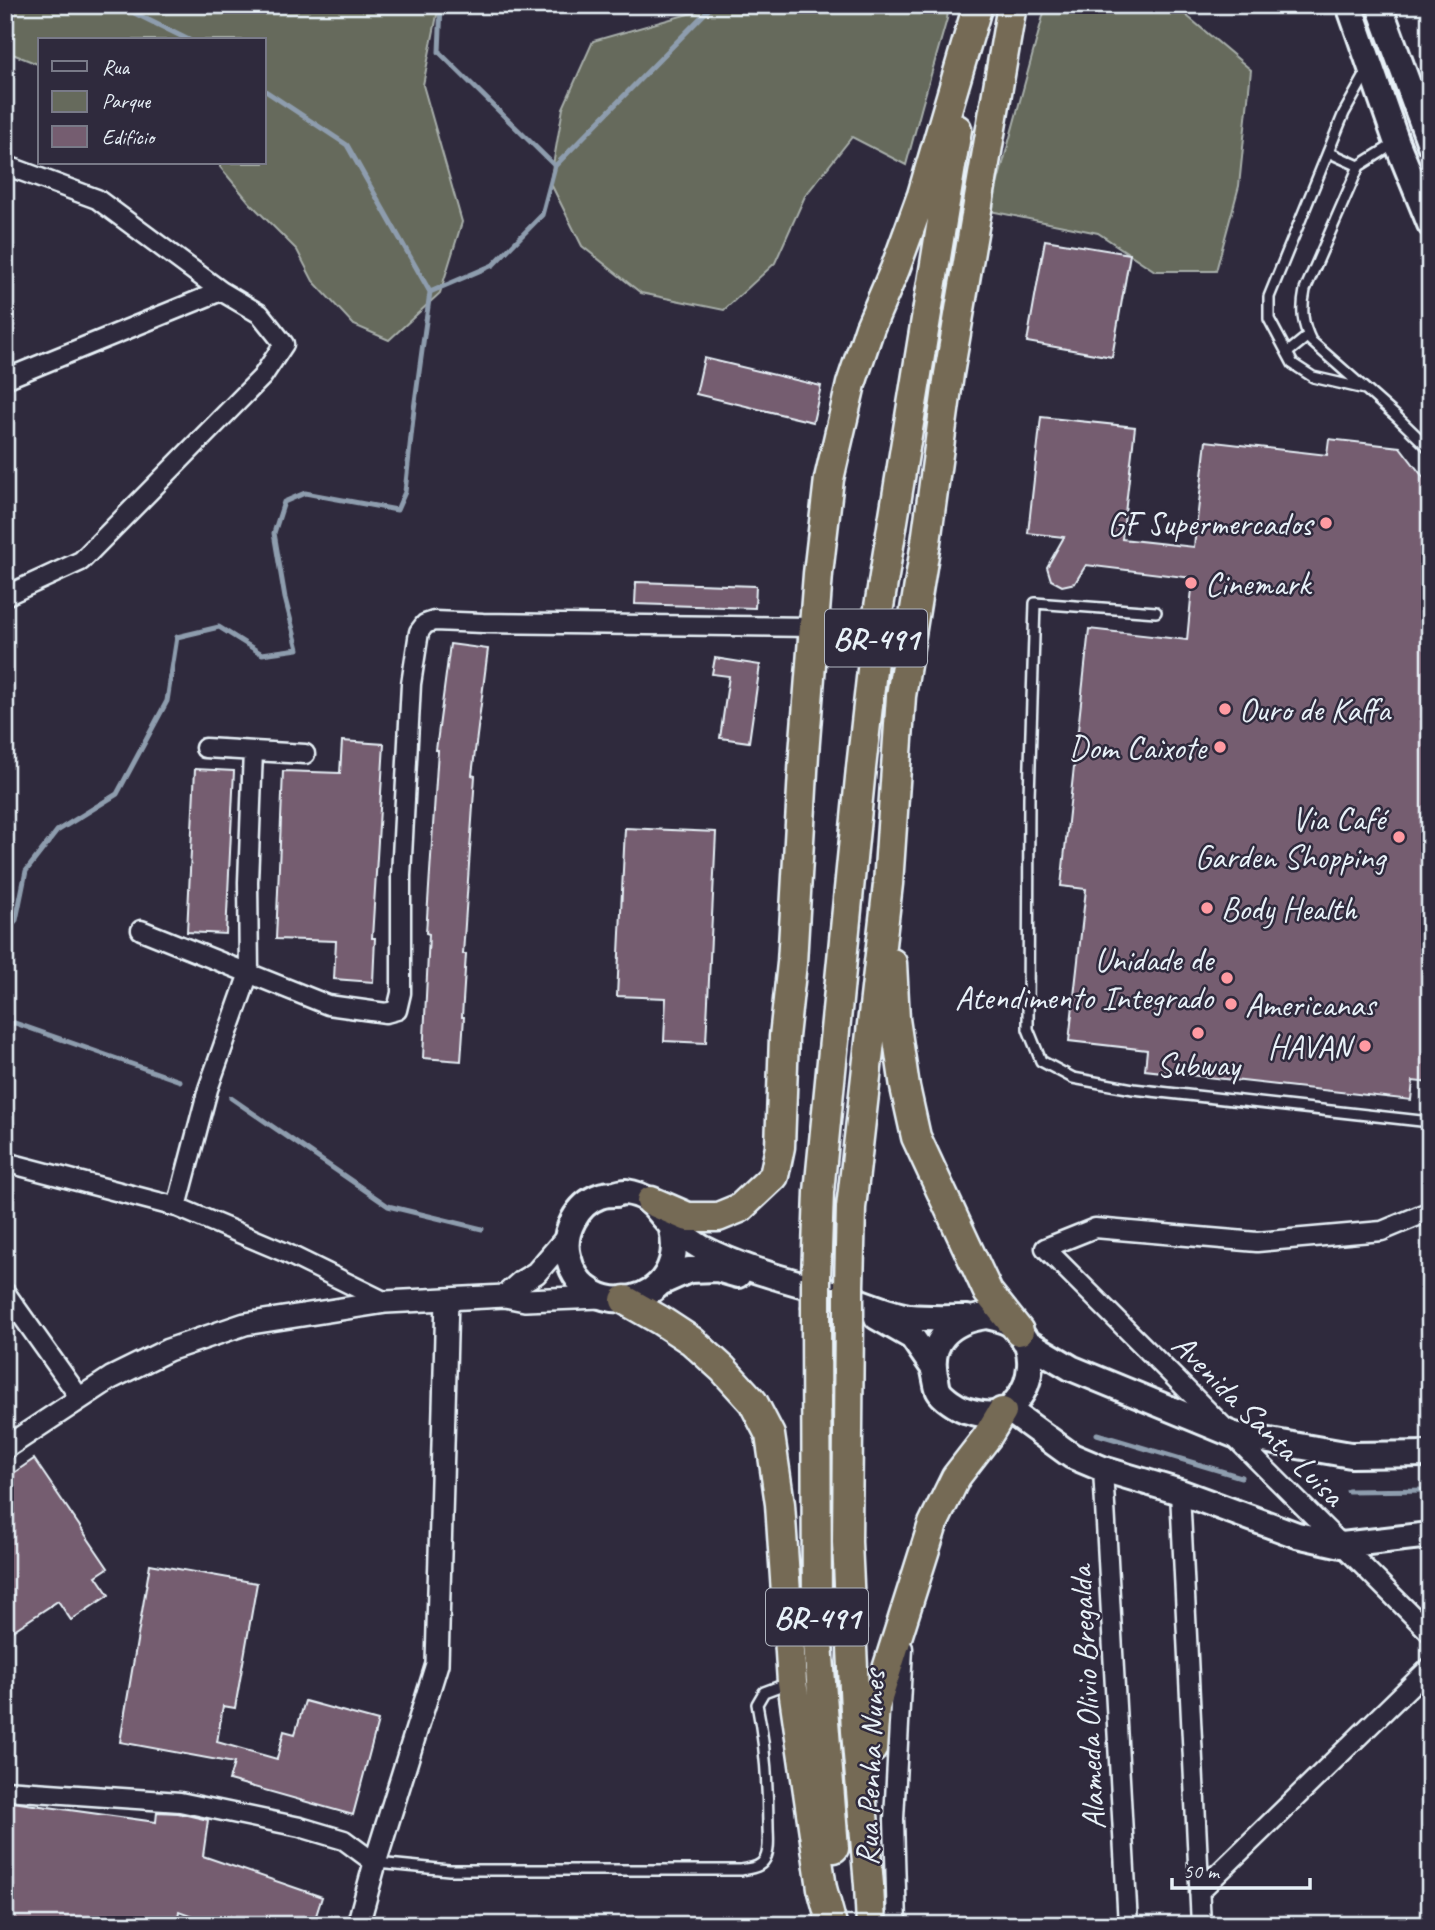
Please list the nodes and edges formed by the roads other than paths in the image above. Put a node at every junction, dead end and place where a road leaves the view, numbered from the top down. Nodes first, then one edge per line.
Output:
1 (1012, 5) edge
2 (1349, 5) edge
3 (1379, 5) edge
4 (977, 6) edge
5 (1370, 67) junction
6 (1396, 142) junction
7 (1430, 144) edge
8 (1328, 152) junction
9 (6, 166) edge
10 (1359, 166) junction
11 (1430, 224) edge
12 (221, 291) junction
13 (1308, 336) junction
14 (1287, 353) junction
15 (5, 379) edge
16 (1365, 389) junction
17 (1430, 449) edge
18 (5, 596) edge
19 (1156, 611) dead end
20 (814, 627) junction
21 (205, 748) dead end
22 (253, 751) junction
23 (305, 754) dead end
24 (888, 884) junction
25 (141, 930) dead end
26 (249, 973) junction
27 (1430, 1122) edge
28 (5, 1162) edge
29 (651, 1201) junction
30 (177, 1207) junction
31 (1430, 1211) edge
32 (671, 1225) junction
33 (567, 1237) junction
34 (662, 1282) junction
35 (5, 1292) edge
36 (505, 1296) junction
37 (613, 1298) junction
38 (447, 1299) junction
39 (386, 1302) junction
40 (967, 1318) junction
41 (1022, 1335) junction
42 (932, 1366) junction
43 (80, 1398) junction
44 (1005, 1411) junction
45 (1234, 1436) junction
46 (5, 1448) edge
47 (1430, 1454) edge
48 (1103, 1469) junction
49 (1180, 1492) junction
50 (1430, 1535) edge
51 (1342, 1545) junction
52 (904, 1614) junction
53 (1430, 1633) edge
54 (1430, 1667) edge
55 (792, 1682) junction
56 (5, 1790) edge
57 (375, 1863) junction
58 (869, 1885) junction
59 (1199, 1892) junction
60 (358, 1925) edge
61 (832, 1925) edge
62 (840, 1925) edge
63 (871, 1925) edge
64 (897, 1925) edge
65 (1128, 1925) edge
66 (1201, 1925) edge

1 - 24 highway, BR-491
2 - 5 main road
3 - 7 main road
4 - 20 highway
4 - 62 highway, BR-491, bridge
5 - 6 main road
5 - 8 lane
6 - 10 lane
6 - 11 main road
8 - 10 lane
8 - 14 lane
9 - 12 street
10 - 13 lane
12 - 15 street
12 - 18 street
13 - 14 lane
13 - 16 lane
14 - 16 lane
16 - 17 lane
19 - 27 lane
20 - 26 street
20 - 29 highway
21 - 22 street
22 - 23 street
22 - 26 street
24 - 41 highway
24 - 58 highway, BR-491, bridge
25 - 26 street
26 - 30 street
28 - 30 street
29 - 32 main road
29 - 33 main road
30 - 39 street
31 - 45 street, Avenida Santa Luisa
32 - 34 main road
32 - 40 main road
33 - 36 street
33 - 37 main road
34 - 37 main road
34 - 42 main road
35 - 43 street
36 - 37 street
36 - 38 street
37 - 55 highway
38 - 39 street
38 - 57 street
39 - 43 street
40 - 41 main road
40 - 42 main road
41 - 44 main road
41 - 45 main road
42 - 44 main road
43 - 46 street
44 - 48 main road
44 - 52 highway
45 - 47 main road
45 - 51 street, Avenida Santa Luisa
48 - 49 main road
48 - 65 street, Alameda Olivio Bregalda
49 - 51 main road
49 - 59 street
50 - 51 main road
51 - 53 street, Avenida Santa Luisa
52 - 58 highway
52 - 64 street, Rua Penha Nunes
54 - 59 street
55 - 57 lane
55 - 61 highway
56 - 57 street
57 - 60 street
58 - 63 highway, BR-491
59 - 66 street

